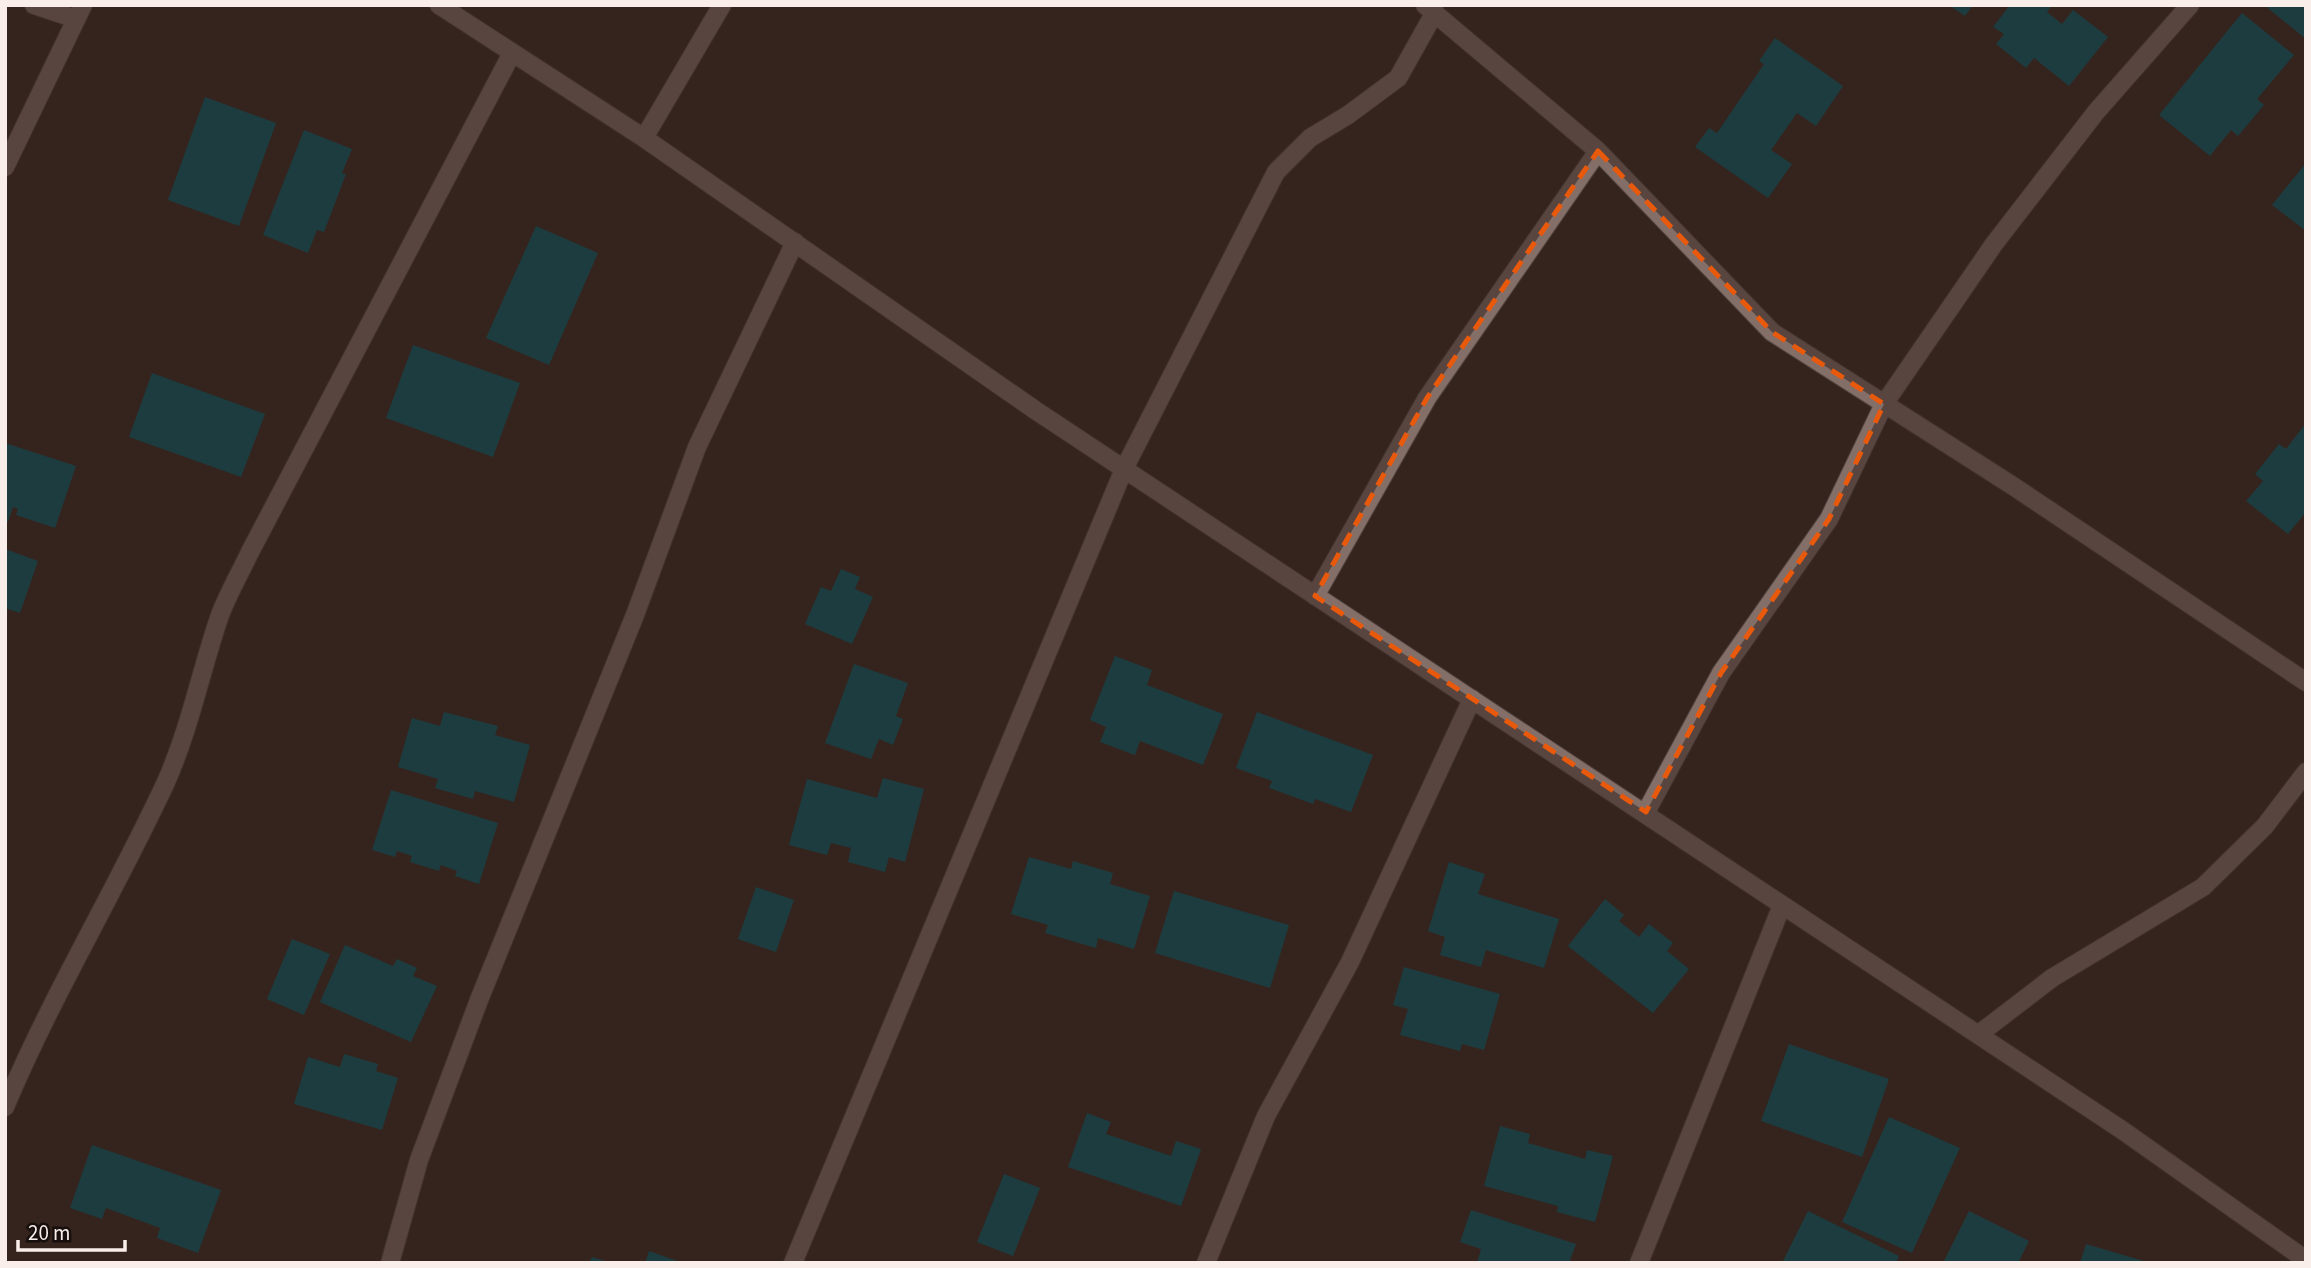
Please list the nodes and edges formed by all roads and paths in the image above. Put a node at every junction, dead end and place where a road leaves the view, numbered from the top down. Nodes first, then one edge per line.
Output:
1 (34, 5) edge
2 (439, 5) edge
3 (722, 5) edge
4 (2190, 5) edge
5 (1430, 9) edge
6 (80, 12) edge
7 (512, 52) junction
8 (644, 138) junction
9 (1598, 151) junction
10 (5, 167) edge
11 (795, 242) junction
12 (1884, 404) junction
13 (1124, 469) junction
14 (1315, 597) junction
15 (2306, 682) edge
16 (1472, 699) junction
17 (2306, 772) edge
18 (1646, 812) junction
19 (1782, 905) junction
20 (1979, 1034) junction
21 (5, 1107) edge
22 (2306, 1260) edge
23 (390, 1263) edge
24 (793, 1263) edge
25 (1206, 1263) edge
26 (1639, 1263) edge

1 - 6 street
2 - 7 street
3 - 8 street
4 - 12 street
5 - 9 street
5 - 13 street
6 - 10 street
7 - 8 street
7 - 21 street
8 - 11 street
9 - 12 street
9 - 14 street
11 - 13 street
11 - 23 street
12 - 15 street
12 - 18 street
13 - 14 street
13 - 24 street
14 - 16 street
16 - 18 street
16 - 25 street
17 - 20 street
18 - 19 street
19 - 20 street
19 - 26 street
20 - 22 street

